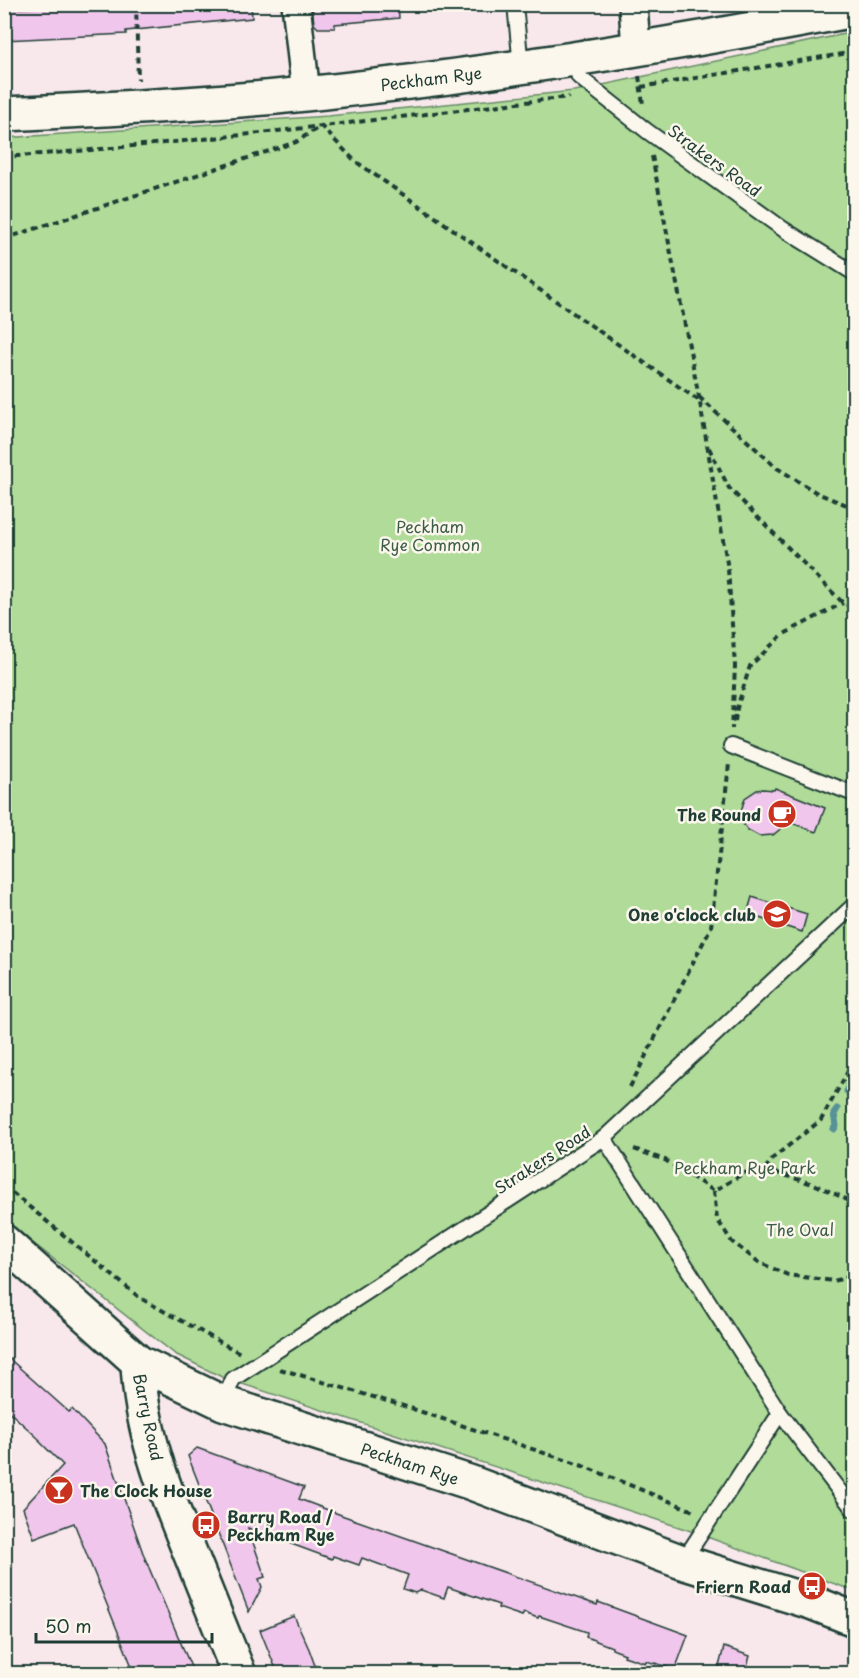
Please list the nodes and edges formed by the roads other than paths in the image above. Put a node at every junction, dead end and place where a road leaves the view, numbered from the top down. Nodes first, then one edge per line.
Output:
1 (296, 4) edge
2 (515, 4) edge
3 (633, 4) edge
4 (855, 10) edge
5 (637, 58) junction
6 (573, 59) junction
7 (521, 67) junction
8 (306, 94) junction
9 (4, 114) edge
10 (855, 273) edge
11 (731, 746) road end
12 (855, 794) edge
13 (855, 905) edge
14 (604, 1138) junction
15 (4, 1242) edge
16 (138, 1362) junction
17 (223, 1403) junction
18 (780, 1413) junction
19 (855, 1510) edge
20 (682, 1562) junction
21 (855, 1618) edge
22 (239, 1674) edge

1 - 8 street
2 - 7 lane
3 - 5 street
4 - 5 main road, Peckham Rye
5 - 6 main road, Peckham Rye
6 - 7 main road, Peckham Rye
6 - 10 lane, Strakers Road
7 - 8 main road, Peckham Rye
8 - 9 main road, Peckham Rye
11 - 12 lane
13 - 14 lane, Strakers Road
14 - 17 lane, Strakers Road
14 - 18 lane
15 - 16 main road, Peckham Rye
16 - 17 main road, Peckham Rye
16 - 22 main road, Barry Road
17 - 20 main road, Peckham Rye
18 - 19 lane
18 - 20 lane
20 - 21 main road, Peckham Rye

